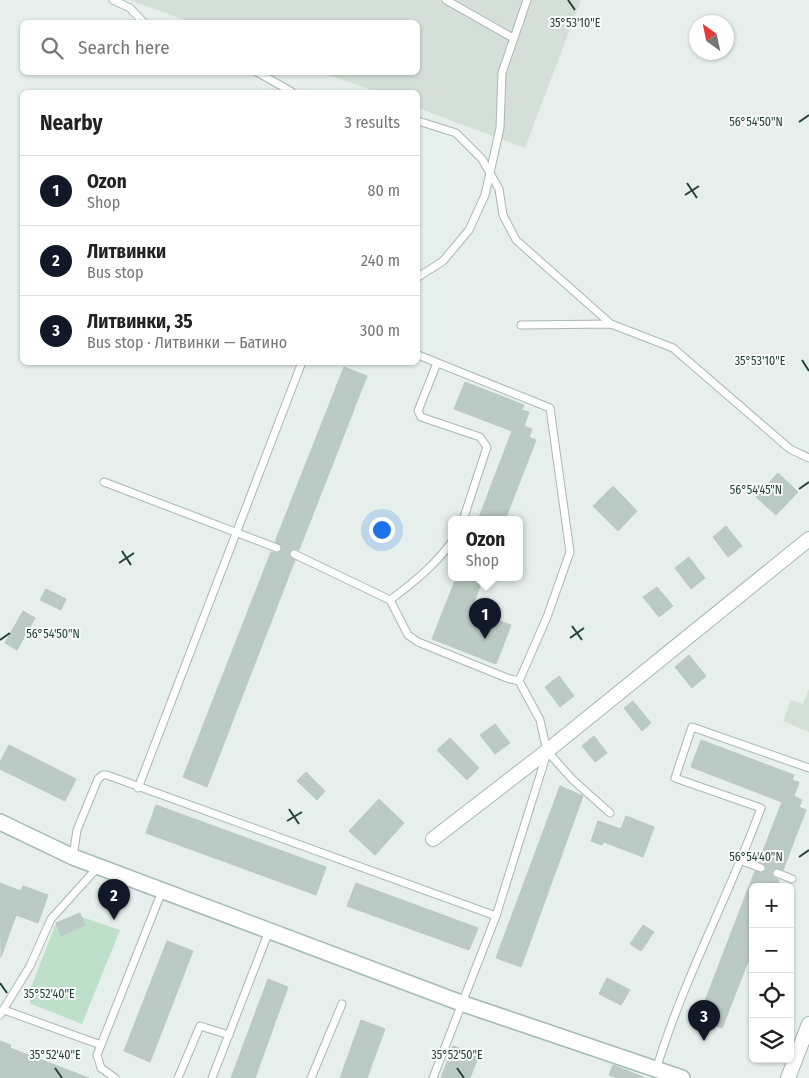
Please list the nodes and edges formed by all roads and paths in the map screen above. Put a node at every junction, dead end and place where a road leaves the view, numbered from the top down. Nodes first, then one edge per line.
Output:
1 (113, 0) edge
2 (446, 0) edge
3 (527, 0) edge
4 (141, 20) edge
5 (513, 38) junction
6 (262, 75) edge
7 (288, 90) edge
8 (420, 122) edge
9 (488, 174) junction
10 (420, 276) edge
11 (611, 324) junction
12 (521, 325) dead end
13 (420, 356) edge
14 (437, 362) junction
15 (301, 365) edge
16 (809, 458) edge
17 (104, 482) dead end
18 (464, 516) edge
19 (237, 532) junction
20 (809, 538) edge
21 (448, 547) edge
22 (277, 548) dead end
23 (294, 554) dead end
24 (390, 600) junction
25 (519, 681) junction
26 (547, 751) junction
27 (809, 768) edge
28 (138, 788) junction
29 (610, 813) dead end
30 (0, 822) edge
31 (432, 839) dead end
32 (72, 857) junction
33 (742, 861) junction
34 (98, 867) junction
35 (761, 868) dead end
36 (777, 874) dead end
37 (792, 879) dead end
38 (162, 891) junction
39 (496, 916) junction
40 (269, 930) junction
41 (342, 1004) dead end
42 (461, 1004) junction
43 (2, 1013) edge
44 (809, 1024) edge
45 (229, 1036) junction
46 (100, 1045) junction
47 (656, 1070) junction
48 (115, 1078) edge
49 (178, 1078) edge
50 (212, 1078) edge
51 (311, 1078) edge
52 (433, 1078) edge
53 (682, 1078) edge
54 (788, 1078) edge

1 - 4 lane
2 - 5 lane
3 - 5 lane
5 - 9 lane
6 - 7 lane
8 - 9 lane
9 - 10 lane
9 - 11 lane
11 - 12 lane
11 - 16 lane
13 - 14 lane
14 - 18 lane
14 - 25 lane
15 - 19 lane
17 - 19 lane
19 - 22 lane
19 - 28 lane
20 - 26 street
21 - 24 lane
23 - 24 lane
24 - 25 lane
25 - 26 lane
26 - 29 lane
26 - 31 street
26 - 39 lane
27 - 33 lane
28 - 32 lane
28 - 39 lane
30 - 32 street
32 - 34 street
33 - 35 lane
33 - 47 lane
34 - 38 street
34 - 43 lane
36 - 37 lane
38 - 40 street
38 - 46 lane
39 - 42 lane
40 - 42 street
40 - 45 lane
41 - 51 lane
42 - 47 street
42 - 52 lane
43 - 46 lane
44 - 54 street
45 - 49 lane
45 - 50 lane
46 - 48 lane
47 - 53 street

